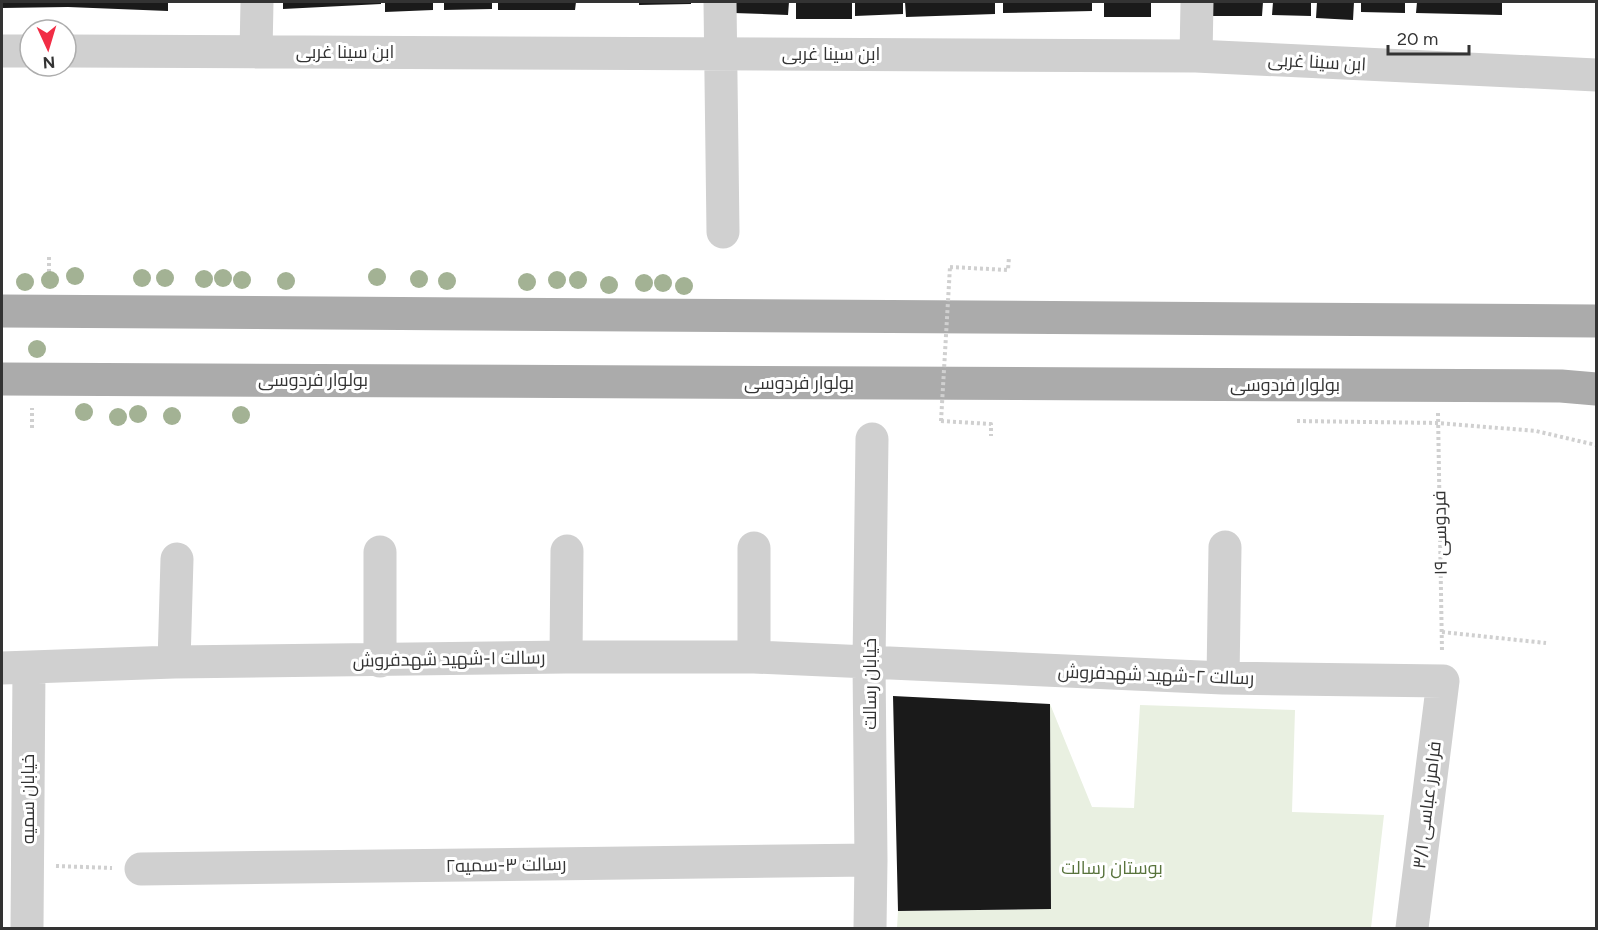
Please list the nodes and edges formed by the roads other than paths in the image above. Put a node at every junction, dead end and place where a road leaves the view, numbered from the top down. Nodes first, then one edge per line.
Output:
1 (256, 2) edge
2 (720, 2) edge
3 (1197, 2) edge
4 (2, 51) edge
5 (18, 51) edge
6 (78, 51) edge
7 (256, 52) junction
8 (720, 54) junction
9 (1196, 56) junction
10 (1596, 75) edge
11 (723, 232) dead end
12 (2, 310) edge
13 (1596, 321) edge
14 (2, 379) edge
15 (1561, 386) junction
16 (1596, 389) edge
17 (1596, 409) edge
18 (872, 439) dead end
19 (1225, 547) dead end
20 (754, 548) dead end
21 (567, 550) dead end
22 (380, 552) dead end
23 (177, 559) dead end
24 (566, 657) junction
25 (754, 657) junction
26 (380, 661) junction
27 (174, 662) junction
28 (869, 663) junction
29 (15, 668) edge
30 (1223, 678) junction
31 (1443, 681) joint
32 (871, 860) junction
33 (141, 869) road end
34 (27, 928) edge
35 (870, 928) edge
36 (1412, 928) edge

1 - 7 street
2 - 8 street
3 - 9 street
4 - 5 street
6 - 7 street, ابن سینا غربی
7 - 8 street, ابن سینا غربی
8 - 9 street, ابن سینا غربی
8 - 11 street
9 - 10 street, ابن سینا غربی
12 - 13 main road
14 - 15 main road, بولوار فردوسی
15 - 16 main road, بولوار فردوسی
15 - 17 main road
18 - 28 street, خیابان رسالت
19 - 30 street
20 - 25 street
21 - 24 street
22 - 26 street
23 - 27 street
24 - 25 street, رسالت ۱-شهید شهدفروش
24 - 26 street, رسالت ۱-شهید شهدفروش
25 - 28 street, رسالت ۱-شهید شهدفروش
26 - 27 street, رسالت ۱-شهید شهدفروش
27 - 29 street, رسالت ۱-شهید شهدفروش
28 - 30 street, رسالت ۲-شهید شهدفروش
28 - 32 street, خیابان رسالت
29 - 34 street, خیابان سمیه
30 - 31 street, رسالت ۲-شهید شهدفروش
31 - 36 street, فرامرز عباسی ۳/۱
32 - 33 street, رسالت ۳-سمیه۲
32 - 35 street, خیابان رسالت

